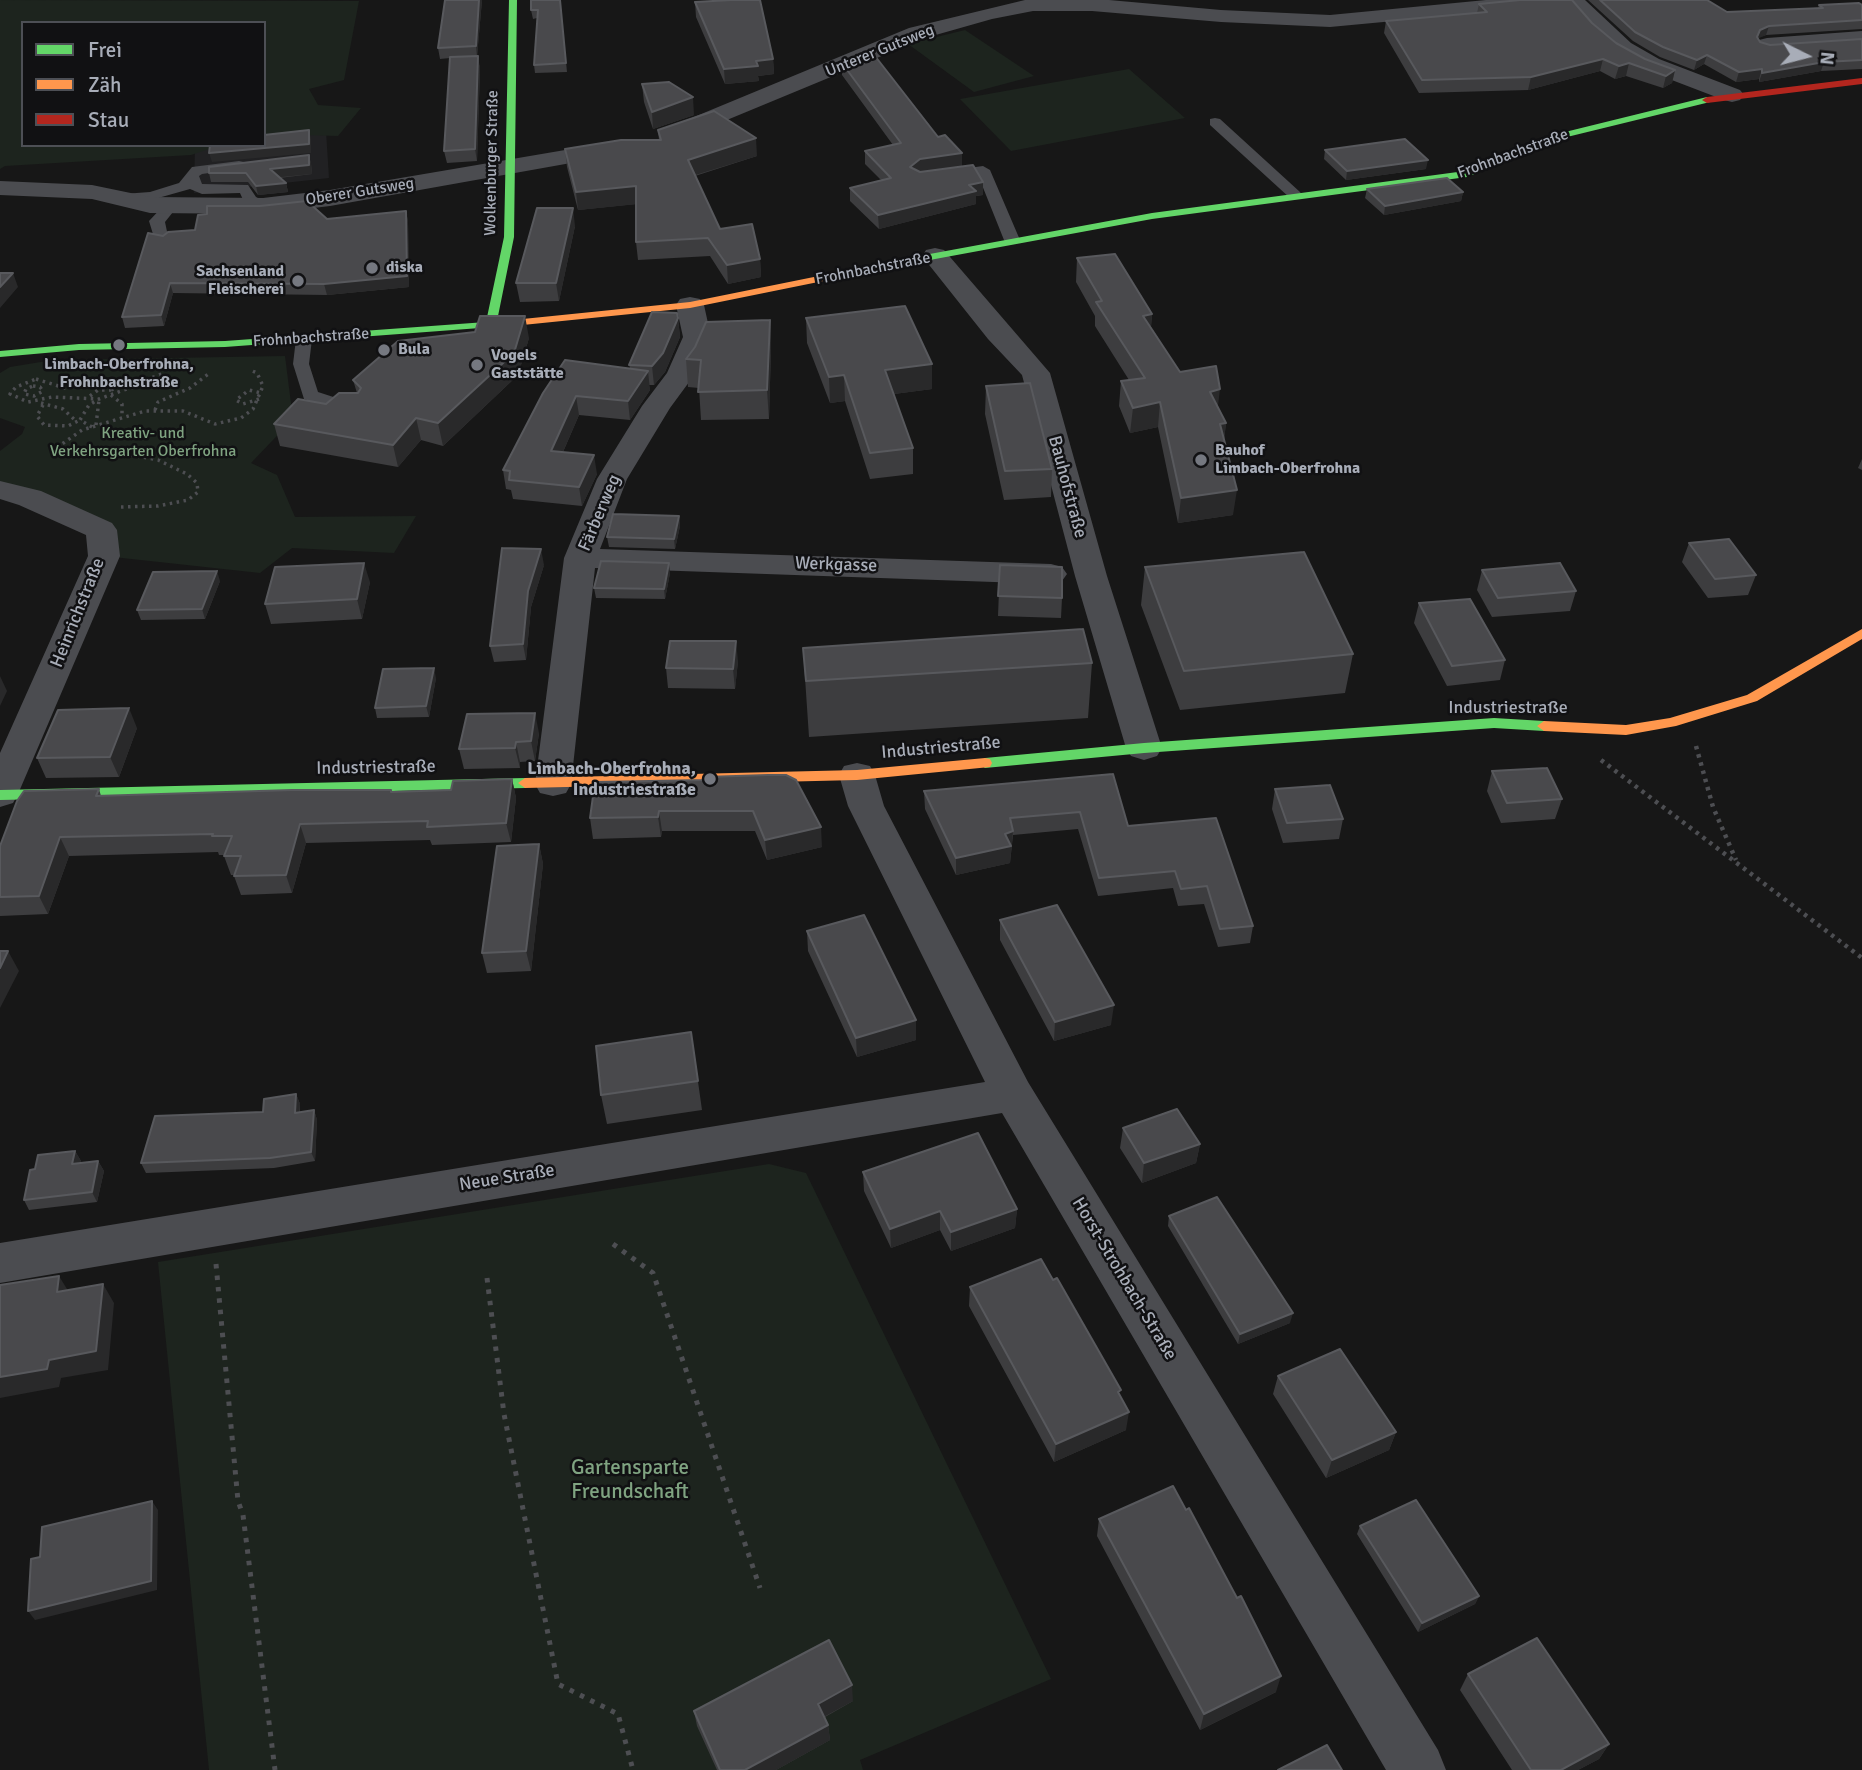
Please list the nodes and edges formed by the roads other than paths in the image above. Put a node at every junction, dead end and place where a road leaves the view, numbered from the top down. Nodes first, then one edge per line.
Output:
1 (513, 0) edge
2 (1554, 0) edge
3 (1573, 0) edge
4 (1862, 38) edge
5 (1767, 46) edge
6 (1862, 81) edge
7 (1732, 95) junction
8 (1215, 122) dead end
9 (259, 163) edge
10 (511, 165) junction
11 (192, 176) junction
12 (932, 177) edge
13 (0, 188) edge
14 (1295, 195) junction
15 (123, 198) junction
16 (263, 206) junction
17 (170, 207) junction
18 (1012, 240) junction
19 (161, 241) edge
20 (935, 256) junction
21 (690, 305) junction
22 (491, 326) junction
23 (304, 339) junction
24 (0, 354) edge
25 (355, 410) edge
26 (0, 490) edge
27 (580, 558) junction
28 (1091, 576) junction
29 (1862, 634) edge
30 (1144, 748) junction
31 (857, 775) junction
32 (553, 784) junction
33 (0, 795) edge
34 (1013, 1094) junction
35 (0, 1263) edge
36 (1418, 1770) edge

1 - 10 street, Wolkenburger Straße
2 - 10 street, Unterer Gutsweg
3 - 7 street, Frohnbachstraße
4 - 5 street
6 - 7 street, Frohnbachstraße
7 - 14 street, Frohnbachstraße
8 - 14 lane
9 - 11 lane
10 - 16 street, Oberer Gutsweg
10 - 22 street, Wolkenburger Straße
11 - 15 lane
11 - 16 lane
12 - 18 lane
13 - 15 street, Oberer Gutsweg
14 - 18 street, Frohnbachstraße
15 - 17 street, Oberer Gutsweg
16 - 17 street, Oberer Gutsweg
17 - 19 lane
18 - 20 street, Frohnbachstraße
20 - 21 street, Frohnbachstraße
20 - 28 street, Bauhofstraße
21 - 22 street, Frohnbachstraße
21 - 27 street, Färberweg
22 - 23 street, Frohnbachstraße
23 - 24 street, Frohnbachstraße
23 - 25 lane
26 - 33 street, Heinrichstraße
27 - 28 street, Werkgasse
27 - 32 street, Färberweg
28 - 30 street, Bauhofstraße
29 - 30 street, Industriestraße
30 - 31 street, Industriestraße
31 - 32 street, Industriestraße
31 - 34 street, Horst-Strohbach-Straße
32 - 33 street, Industriestraße
34 - 35 street, Neue Straße
34 - 36 street, Horst-Strohbach-Straße

